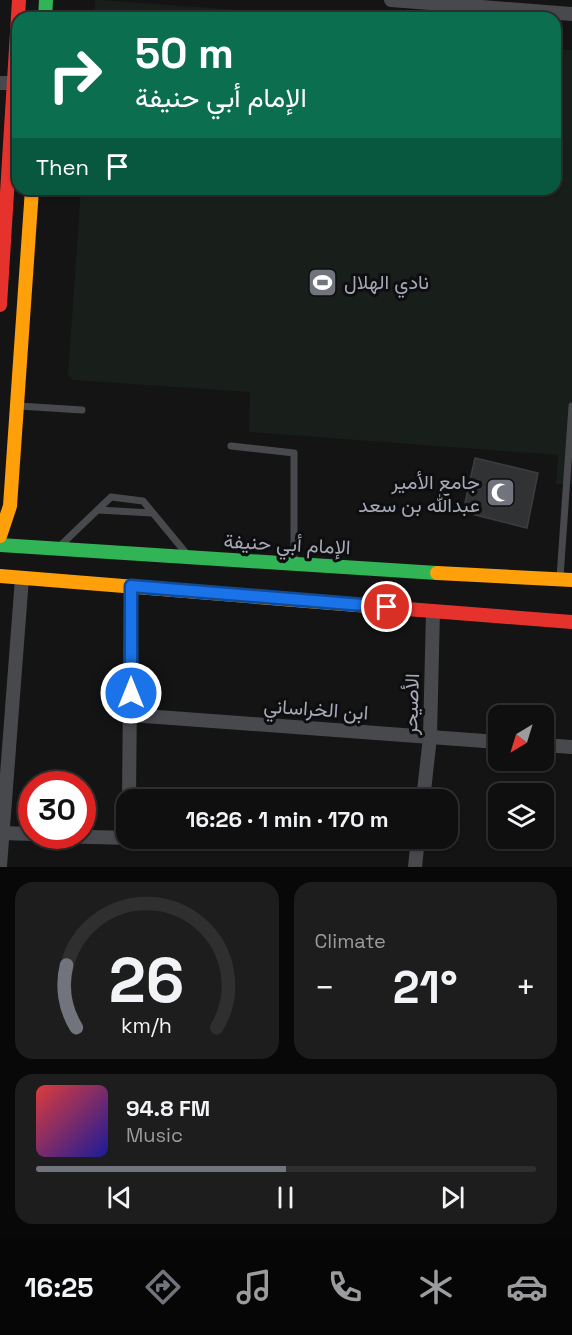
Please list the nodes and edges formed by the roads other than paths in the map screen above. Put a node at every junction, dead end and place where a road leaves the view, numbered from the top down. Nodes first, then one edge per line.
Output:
1 (391, 0) edge
2 (546, 12) edge
3 (12, 48) edge
4 (7, 83) edge
5 (32, 195) edge
6 (0, 305) edge
7 (16, 406) junction
8 (572, 406) edge
9 (82, 410) dead end
10 (231, 446) dead end
11 (98, 510) junction
12 (152, 513) junction
13 (0, 536) edge
14 (0, 545) edge
15 (58, 549) junction
16 (189, 558) junction
17 (294, 565) junction
18 (0, 576) edge
19 (22, 578) junction
20 (566, 580) edge
21 (131, 586) junction
22 (434, 611) junction
23 (572, 622) edge
24 (131, 715) junction
25 (430, 737) junction
26 (488, 741) edge
27 (554, 746) edge
28 (572, 747) edge
29 (129, 789) edge
30 (424, 789) edge
31 (2, 833) junction
32 (18, 834) edge
33 (96, 838) edge
34 (116, 838) edge
35 (417, 849) edge
36 (0, 866) edge
37 (415, 867) edge

1 - 2 street
3 - 4 main road
4 - 6 main road
5 - 7 main road
7 - 9 lane
7 - 13 main road
8 - 20 lane
10 - 17 lane
11 - 12 lane
11 - 12 lane
11 - 15 lane
12 - 16 lane
14 - 15 main road, الإمام أبي حنيفة
15 - 16 main road, الإمام أبي حنيفة
16 - 17 main road, الإمام أبي حنيفة
17 - 20 main road, الإمام أبي حنيفة
18 - 19 main road
19 - 21 main road
19 - 31 street
21 - 22 main road
21 - 24 street
22 - 23 main road
22 - 25 street, الأصيحر
24 - 25 street, ابن الخراساني
24 - 29 street
25 - 26 street, ابن الخراساني
25 - 30 street, الأصيحر
27 - 28 street
31 - 32 street
31 - 36 street
33 - 34 street
35 - 37 street

